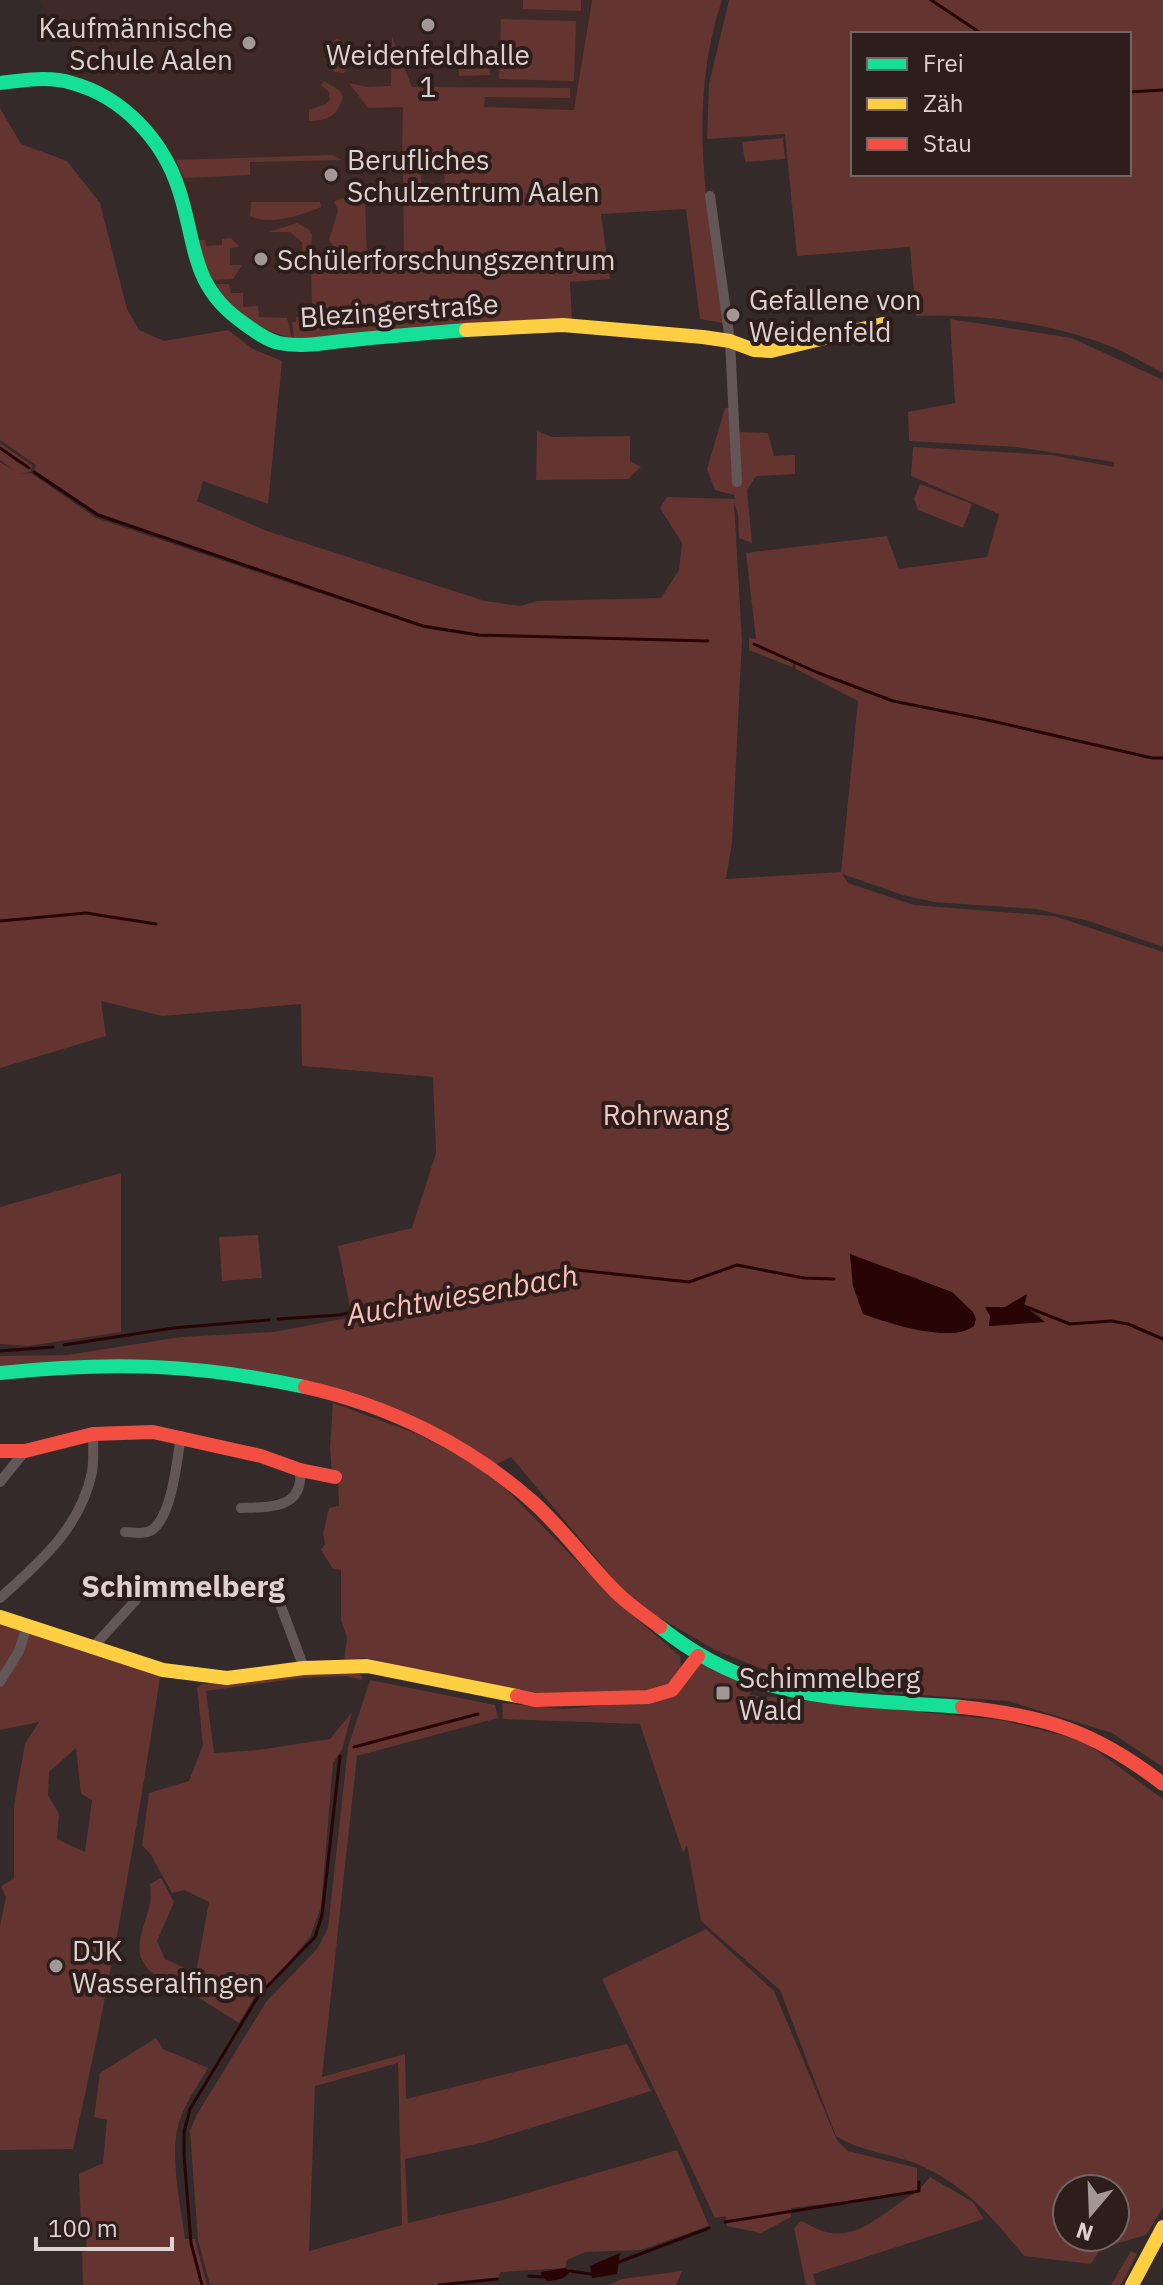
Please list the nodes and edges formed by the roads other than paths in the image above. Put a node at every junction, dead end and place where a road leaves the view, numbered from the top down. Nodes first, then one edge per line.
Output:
1 (0, 83) edge
2 (710, 196) dead end
3 (883, 324) dead end
4 (730, 341) junction
5 (737, 482) dead end
6 (0, 1373) edge
7 (93, 1434) junction
8 (181, 1436) junction
9 (0, 1451) edge
10 (25, 1451) junction
11 (300, 1470) junction
12 (335, 1477) dead end
13 (0, 1482) edge
14 (241, 1508) dead end
15 (125, 1532) dead end
16 (276, 1586) dead end
17 (0, 1598) edge
18 (136, 1600) dead end
19 (0, 1617) edge
20 (27, 1626) junction
21 (94, 1646) junction
22 (698, 1656) junction
23 (304, 1668) junction
24 (0, 1682) edge
25 (1163, 1784) edge
26 (1163, 2227) edge
27 (1132, 2285) edge

1 - 4 street, Blezingerstraße
2 - 4 street
3 - 4 street, Blezingerstraße
4 - 5 street
6 - 22 street
7 - 8 street
7 - 10 street
7 - 17 street
8 - 11 street
8 - 15 street
9 - 10 street
10 - 13 street
11 - 12 street
11 - 14 street
16 - 23 street
18 - 21 street
19 - 20 street
20 - 21 street
20 - 24 street
21 - 23 street
22 - 23 street
22 - 25 street
26 - 27 street

